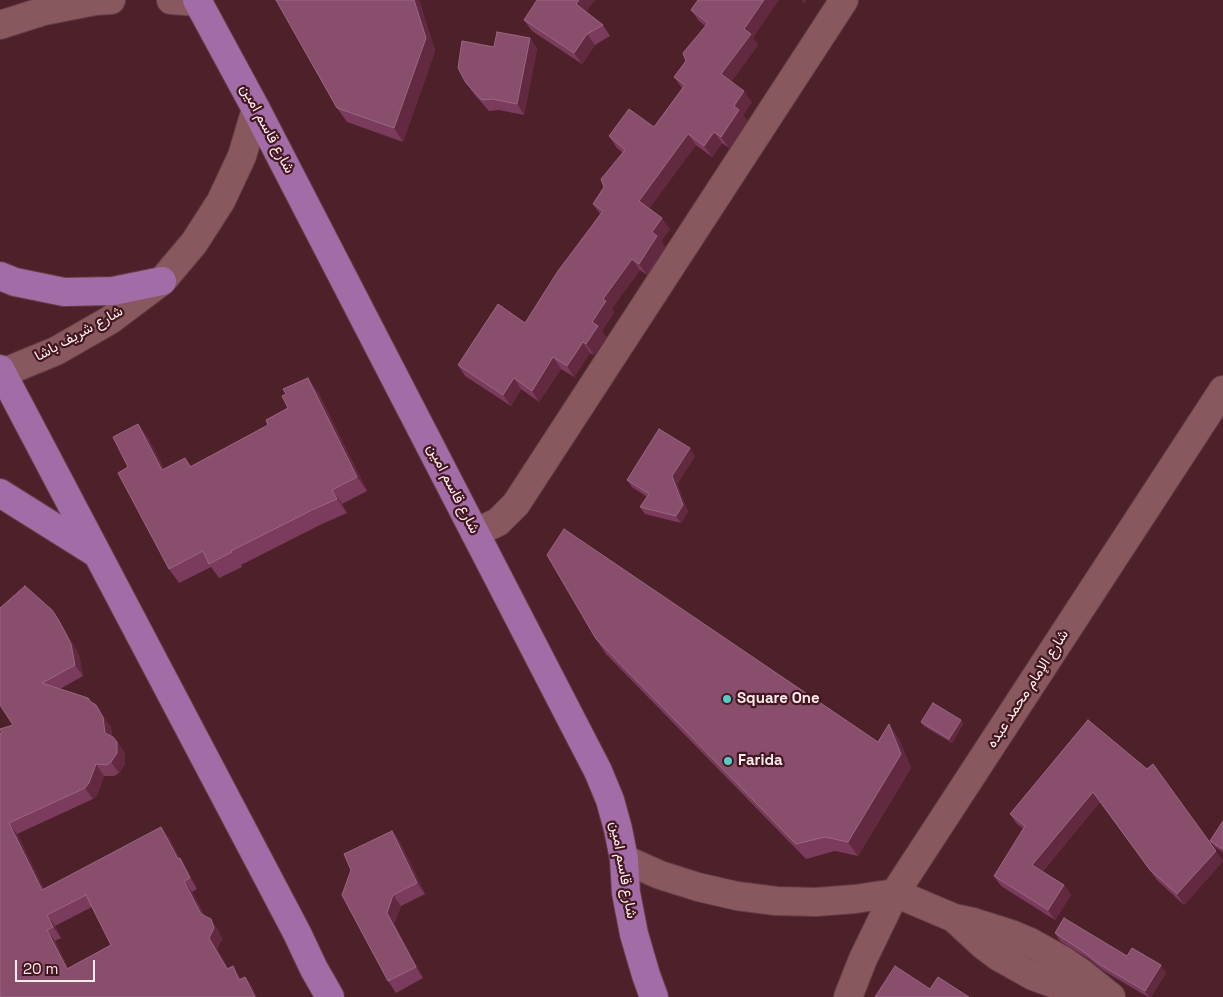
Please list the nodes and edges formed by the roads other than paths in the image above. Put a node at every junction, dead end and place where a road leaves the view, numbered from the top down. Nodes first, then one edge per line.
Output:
1 (110, 0) edge
2 (171, 0) edge
3 (844, 0) edge
4 (198, 1) edge
5 (0, 26) edge
6 (256, 108) junction
7 (0, 276) edge
8 (162, 281) junction
9 (1, 372) edge
10 (1223, 390) edge
11 (0, 493) edge
12 (475, 533) junction
13 (96, 553) junction
14 (624, 859) junction
15 (895, 893) junction
16 (954, 918) junction
17 (1030, 942) junction
18 (1016, 967) junction
19 (330, 997) edge
20 (654, 997) edge
21 (848, 997) edge
22 (1111, 997) edge

1 - 5 street
2 - 4 street
3 - 12 street
4 - 6 main road, شارع قاسم امين
6 - 8 street, شارع شريف باشا
6 - 12 main road, شارع قاسم امين
7 - 8 main road
8 - 9 street, شارع شريف باشا
9 - 13 main road
10 - 15 street, شارع الإمام محمد عبده
11 - 13 main road
12 - 14 main road, شارع قاسم امين
13 - 19 main road
14 - 15 street
14 - 20 main road, شارع قاسم امين
15 - 16 street
15 - 21 street, شارع الإمام محمد عبده
16 - 17 street
16 - 18 street
17 - 18 street
17 - 22 street
18 - 22 street

